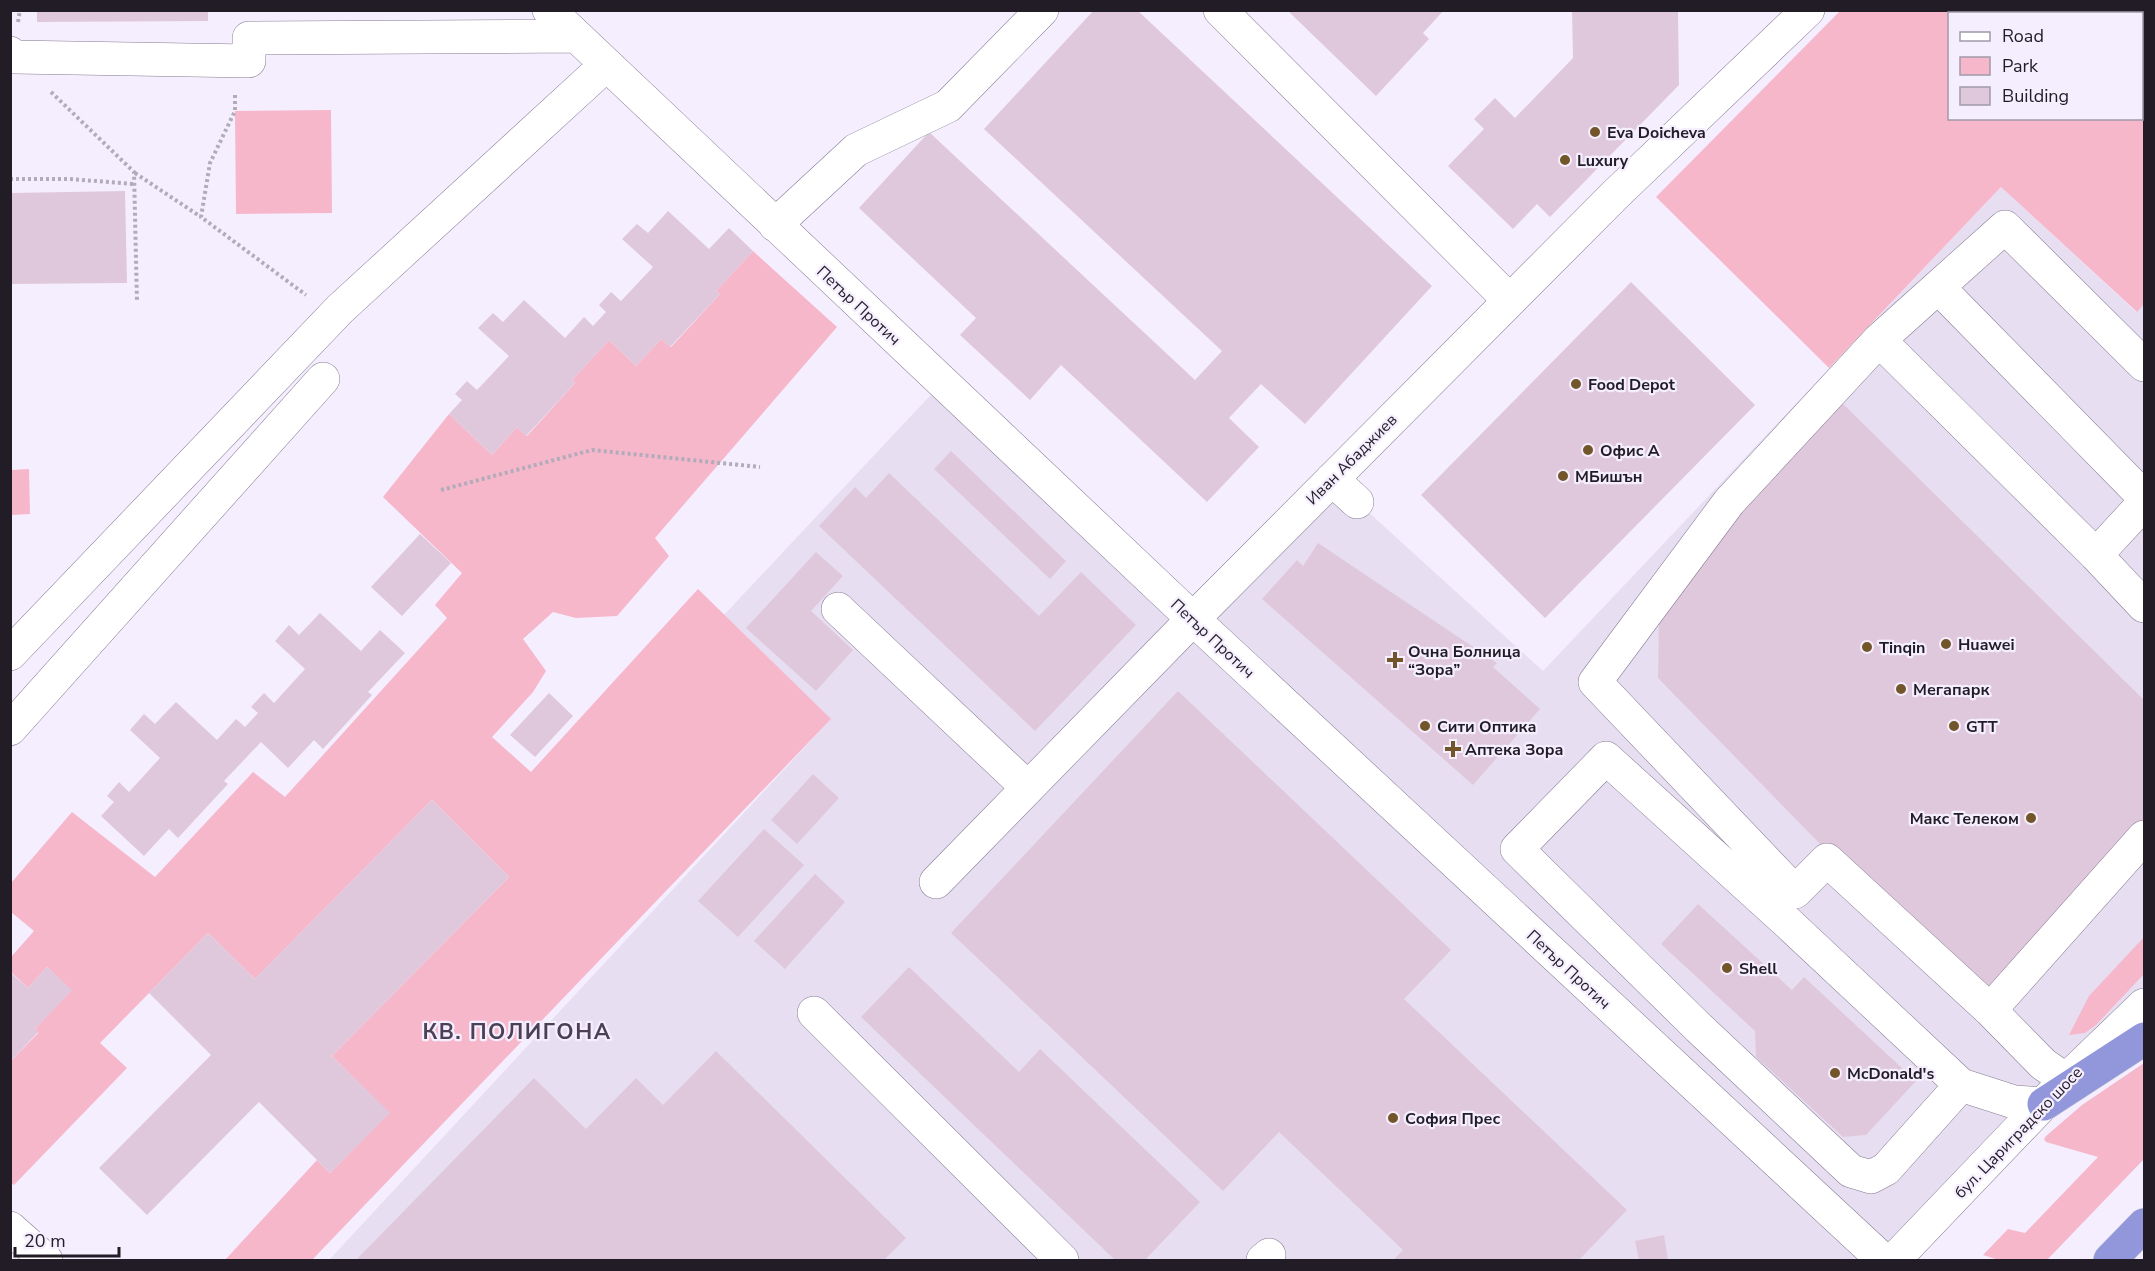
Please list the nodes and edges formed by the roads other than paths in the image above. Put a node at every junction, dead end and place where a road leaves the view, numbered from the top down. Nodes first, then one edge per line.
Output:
1 (549, 10) edge
2 (1042, 10) edge
3 (1220, 10) edge
4 (1809, 10) edge
5 (576, 36) junction
6 (12, 55) edge
7 (606, 65) junction
8 (775, 225) junction
9 (1938, 287) junction
10 (1509, 300) junction
11 (1879, 340) junction
12 (2145, 365) edge
13 (323, 379) dead end
14 (1332, 479) junction
15 (2145, 497) edge
16 (1357, 502) dead end
17 (2145, 503) edge
18 (2096, 555) junction
19 (2145, 606) edge
20 (838, 609) dead end
21 (1192, 619) junction
22 (10, 654) edge
23 (10, 729) edge
24 (1028, 788) junction
25 (2145, 837) edge
26 (936, 882) dead end
27 (2145, 1005) edge
28 (1990, 1010) junction
29 (814, 1013) dead end
30 (1699, 1028) junction
31 (2145, 1039) edge
32 (1665, 1058) junction
33 (2066, 1080) junction
34 (1961, 1085) junction
35 (2044, 1104) junction
36 (2145, 1225) edge
37 (10, 1227) edge
38 (46, 1260) edge
39 (1062, 1260) edge
40 (1882, 1260) edge
41 (1894, 1260) edge
42 (2110, 1260) edge

1 - 5 street, Петър Протич
2 - 8 street
3 - 10 street
4 - 10 street, Иван Абаджиев
5 - 6 street
5 - 7 street, Петър Протич
7 - 8 street, Петър Протич
7 - 22 street
8 - 21 street, Петър Протич
9 - 11 street
9 - 12 street
9 - 15 street
10 - 14 street, Иван Абаджиев
11 - 18 street
11 - 28 street
13 - 23 street
14 - 16 street
14 - 21 street, Иван Абаджиев
17 - 18 street
18 - 19 street
20 - 24 street
21 - 24 street, Иван Абаджиев
21 - 32 street, Петър Протич
24 - 26 street, Иван Абаджиев
25 - 28 street
27 - 33 street, бул. Цариградско шосе
28 - 33 street
29 - 39 street
30 - 32 street
30 - 34 street
30 - 34 street
31 - 35 highway
32 - 40 street, Петър Протич
33 - 35 street, бул. Цариградско шосе
34 - 35 street
35 - 41 street, бул. Цариградско шосе
36 - 42 highway
37 - 38 street

